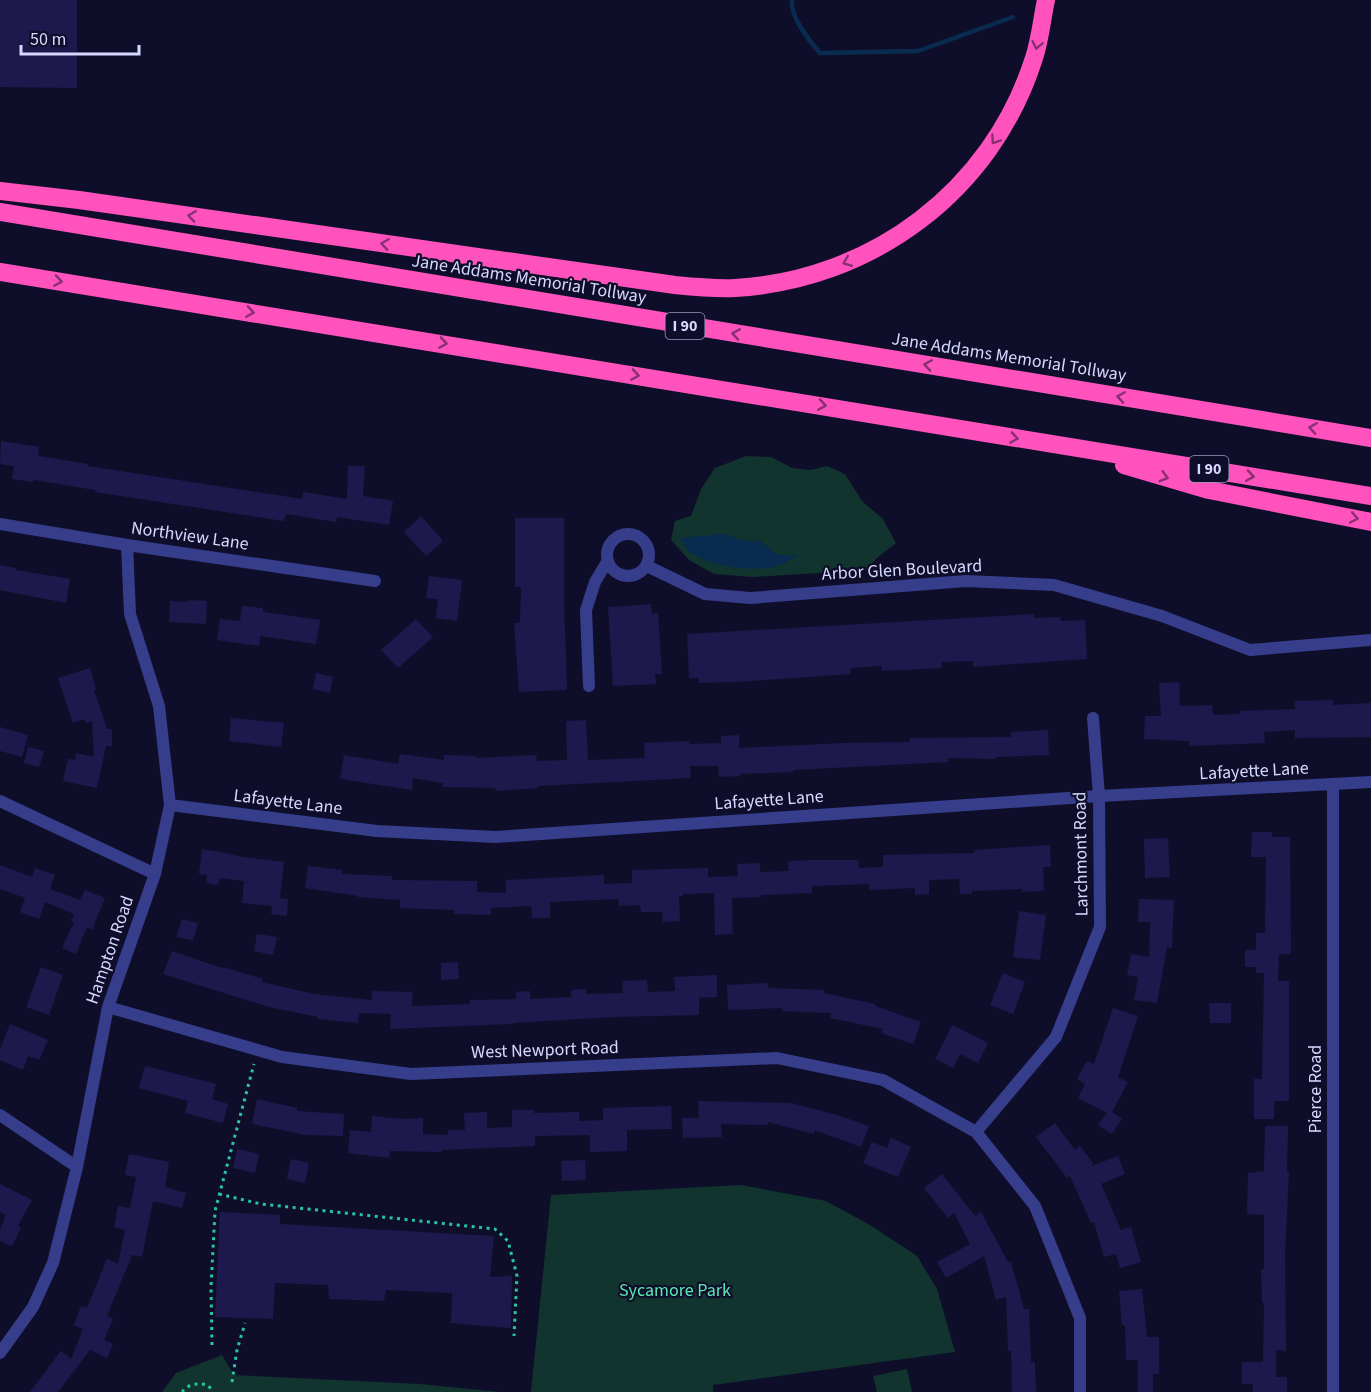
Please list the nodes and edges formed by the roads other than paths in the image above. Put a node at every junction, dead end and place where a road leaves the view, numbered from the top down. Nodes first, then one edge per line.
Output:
1 (1046, 0) edge
2 (0, 191) edge
3 (0, 212) edge
4 (0, 272) edge
5 (1371, 438) edge
6 (1047, 443) junction
7 (1371, 496) edge
8 (1371, 522) edge
9 (0, 524) edge
10 (127, 546) junction
11 (608, 562) junction
12 (647, 566) junction
13 (375, 581) dead end
14 (1371, 640) edge
15 (588, 686) dead end
16 (1093, 718) dead end
17 (1371, 782) edge
18 (1333, 785) junction
19 (1099, 796) junction
20 (0, 801) edge
21 (170, 805) junction
22 (155, 874) junction
23 (108, 1007) junction
24 (0, 1115) edge
25 (976, 1132) junction
26 (77, 1167) junction
27 (0, 1353) edge
28 (1080, 1392) edge
29 (1333, 1392) edge

1 -> 2 highway
5 -> 3 highway, Jane Addams Memorial Tollway / I 90
4 -> 6 highway, I 90
6 -> 7 highway, I 90
6 -> 8 highway
9 - 10 street, Northview Lane
10 - 13 street, Northview Lane
10 - 21 street, Hampton Road
11 - 12 street
11 - 12 street
11 - 15 street
12 - 14 street, Arbor Glen Boulevard
16 - 19 street, Larchmont Road
17 - 18 street, Lafayette Lane
18 - 19 street, Lafayette Lane
18 - 29 street, Pierce Road
19 - 21 street, Lafayette Lane
19 - 25 street, Larchmont Road
20 - 22 street
21 - 22 street, Hampton Road
22 - 23 street, Hampton Road
23 - 25 street, West Newport Road
23 - 26 street, Hampton Road
24 - 26 street
25 - 28 street
26 - 27 street, Hampton Road

